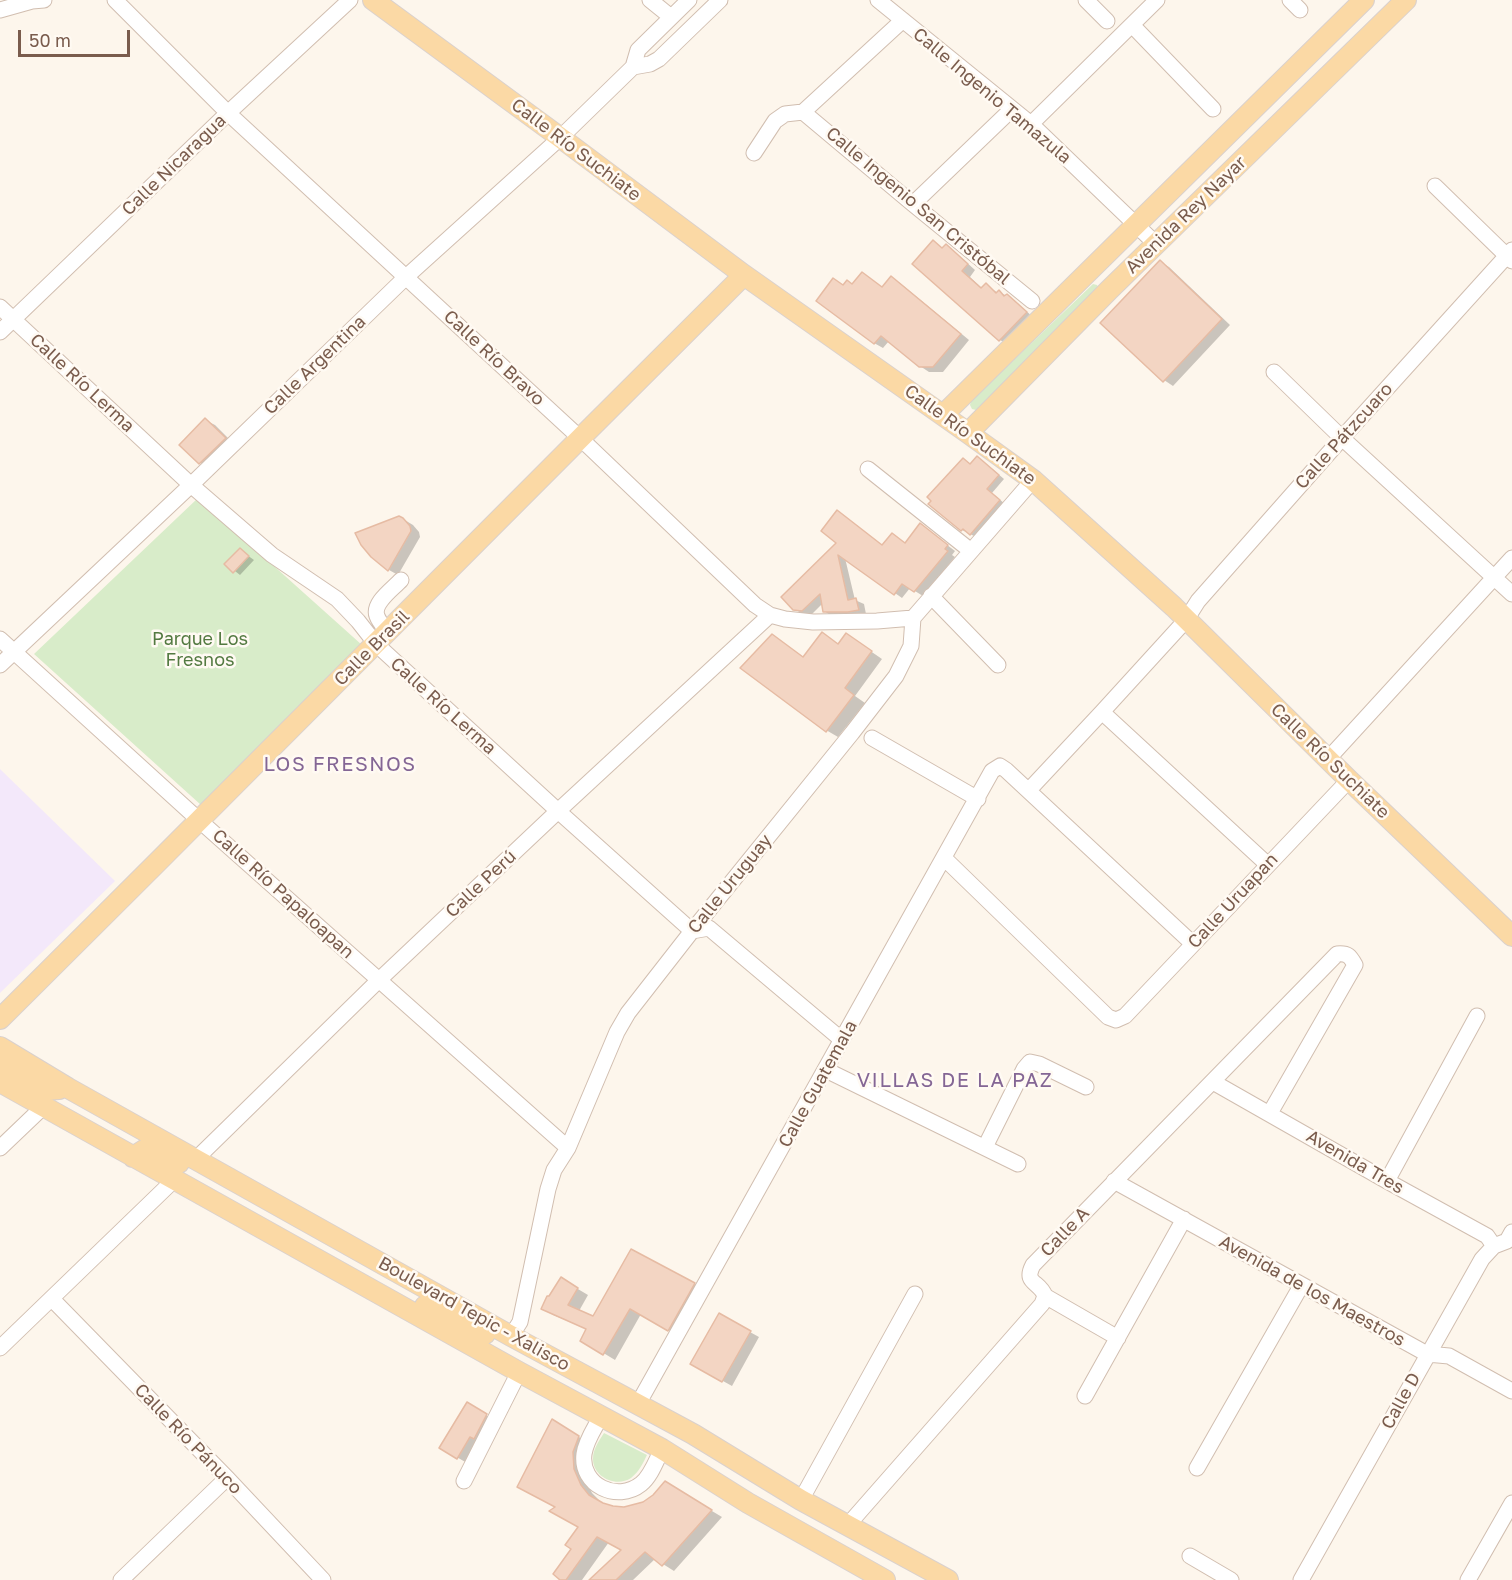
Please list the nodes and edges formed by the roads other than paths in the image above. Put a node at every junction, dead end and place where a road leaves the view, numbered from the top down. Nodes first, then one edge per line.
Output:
1 (36, 0) edge
2 (115, 0) edge
3 (350, 0) edge
4 (373, 0) edge
5 (650, 0) edge
6 (688, 0) edge
7 (720, 0) edge
8 (878, 0) edge
9 (1086, 0) edge
10 (1157, 0) edge
11 (1364, 0) edge
12 (1406, 0) edge
13 (0, 9) edge
14 (671, 17) junction
15 (903, 20) junction
16 (1107, 21) dead end
17 (1132, 25) junction
18 (633, 67) junction
19 (1012, 109) junction
20 (1213, 109) dead end
21 (803, 112) junction
22 (228, 113) junction
23 (1031, 124) junction
24 (560, 138) junction
25 (754, 153) dead end
26 (1435, 186) dead end
27 (913, 204) junction
28 (1136, 225) junction
29 (1156, 244) junction
30 (1510, 255) edge
31 (1089, 271) junction
32 (744, 275) junction
33 (406, 277) junction
34 (1109, 290) junction
35 (1032, 301) dead end
36 (0, 307) edge
37 (14, 319) junction
38 (0, 332) edge
39 (1274, 372) dead end
40 (943, 415) junction
41 (969, 433) junction
42 (580, 438) junction
43 (1342, 438) junction
44 (868, 469) dead end
45 (1033, 480) junction
46 (191, 485) junction
47 (971, 551) junction
48 (1512, 558) edge
49 (1494, 577) junction
50 (401, 580) dead end
51 (1512, 594) edge
52 (931, 596) junction
53 (770, 615) junction
54 (913, 618) junction
55 (1186, 620) junction
56 (382, 638) junction
57 (0, 639) edge
58 (14, 652) junction
59 (0, 665) edge
60 (998, 665) dead end
61 (1102, 712) junction
62 (872, 738) dead end
63 (1328, 759) junction
64 (1348, 780) junction
65 (1029, 790) junction
66 (978, 799) junction
67 (558, 811) junction
68 (200, 821) junction
69 (944, 858) junction
70 (1268, 865) junction
71 (1509, 926) edge
72 (692, 931) junction
73 (1193, 944) junction
74 (379, 980) junction
75 (1477, 1016) dead end
76 (0, 1019) edge
77 (842, 1040) junction
78 (0, 1047) edge
79 (0, 1063) edge
80 (826, 1070) junction
81 (1213, 1082) junction
82 (0, 1083) edge
83 (1086, 1087) dead end
84 (68, 1088) junction
85 (43, 1107) junction
86 (1270, 1113) junction
87 (0, 1148) edge
88 (568, 1148) junction
89 (985, 1148) junction
90 (133, 1157) junction
91 (196, 1159) junction
92 (1018, 1164) dead end
93 (174, 1180) junction
94 (1114, 1181) junction
95 (1387, 1181) junction
96 (295, 1214) junction
97 (1184, 1219) junction
98 (1512, 1232) edge
99 (1494, 1246) junction
100 (1301, 1286) junction
101 (371, 1289) junction
102 (915, 1294) dead end
103 (1045, 1296) junction
104 (51, 1299) junction
105 (511, 1335) junction
106 (1118, 1338) junction
107 (0, 1348) edge
108 (1427, 1354) junction
109 (519, 1372) junction
110 (1512, 1391) edge
111 (1085, 1396) dead end
112 (638, 1404) junction
113 (601, 1416) junction
114 (693, 1434) junction
115 (662, 1449) junction
116 (1197, 1468) dead end
117 (227, 1478) junction
118 (464, 1480) dead end
119 (801, 1500) junction
120 (748, 1503) junction
121 (1512, 1503) edge
122 (847, 1526) junction
123 (1190, 1556) dead end
124 (121, 1580) edge
125 (323, 1580) edge
126 (885, 1580) edge
127 (948, 1580) edge
128 (1231, 1580) edge
129 (1301, 1580) edge
130 (1468, 1580) edge

1 - 13 street
2 - 22 street, Calle Río Bravo
3 - 22 street, Calle Nicaragua
4 - 24 main road, Calle Río Suchiate
5 - 14 street
6 - 14 street
7 - 18 street
8 - 15 street, Calle Ingenio Tamazula
9 - 16 street
10 - 17 street
11 - 28 main road, Avenida Rey Nayar
12 - 29 main road, Avenida Rey Nayar
14 - 18 street
15 - 19 street, Calle Ingenio Tamazula
15 - 21 street
17 - 20 street
17 - 23 street
18 - 24 street, Calle Argentina
19 - 23 street, Calle Ingenio Tamazula
19 - 27 street
21 - 25 street
21 - 27 street, Calle Ingenio San Cristóbal
22 - 33 street, Calle Río Bravo
22 - 37 street, Calle Nicaragua
23 - 28 street, Calle Ingenio Tamazula
24 - 32 main road, Calle Río Suchiate
24 - 33 street, Calle Argentina
26 - 30 street
27 - 35 street, Calle Ingenio San Cristóbal
28 - 29 street, Calle Ingenio Tamazula
28 - 31 main road, Avenida Rey Nayar
29 - 34 main road, Avenida Rey Nayar
30 - 43 street, Calle Pátzcuaro
31 - 34 main road
31 - 40 main road, Avenida Rey Nayar
32 - 40 main road, Calle Río Suchiate
32 - 42 main road, Calle Brasil
33 - 42 street, Calle Río Bravo
33 - 46 street, Calle Argentina
34 - 41 main road, Avenida Rey Nayar
36 - 37 street, Calle Río Lerma
37 - 38 street, Calle Nicaragua
37 - 46 street, Calle Río Lerma
39 - 43 street
40 - 41 main road, Calle Río Suchiate
41 - 45 main road, Calle Río Suchiate
42 - 53 street, Calle Río Bravo
42 - 56 main road, Calle Brasil
43 - 49 street
43 - 55 street, Calle Pátzcuaro
44 - 47 street
45 - 47 street
45 - 55 main road, Calle Río Suchiate
46 - 56 street, Calle Río Lerma
46 - 58 street, Calle Argentina
47 - 52 street
48 - 49 street
49 - 51 street
49 - 63 street
50 - 56 street
52 - 54 street
52 - 60 street
53 - 54 street, Calle Río Bravo
53 - 67 street, Calle Perú
54 - 72 street, Calle Uruguay
55 - 61 street
55 - 63 main road, Calle Río Suchiate
56 - 67 street, Calle Río Lerma
56 - 68 main road, Calle Brasil
57 - 58 street, Calle Río Papaloapan
58 - 59 street, Calle Argentina
58 - 68 street, Calle Río Papaloapan
61 - 65 street
61 - 70 street
62 - 66 street
63 - 64 main road, Calle Río Suchiate
64 - 70 street, Calle Uruapan
64 - 71 main road, Calle Río Suchiate
65 - 66 street, Calle Guatemala
65 - 73 street
66 - 69 street, Calle Guatemala
67 - 72 street, Calle Río Lerma
67 - 74 street, Calle Perú
68 - 74 street, Calle Río Papaloapan
68 - 76 main road, Calle Brasil
69 - 73 street, Calle Uruapan
69 - 77 street, Calle Guatemala
70 - 73 street, Calle Uruapan
72 - 77 street
72 - 88 street, Calle Uruguay
74 - 88 street, Calle Río Papaloapan
74 - 91 street, Calle Perú
75 - 95 street
77 - 80 street, Calle Guatemala
78 - 84 main road, Boulevard Tepic - Xalisco
79 - 84 main road
80 - 89 street
80 - 112 street, Calle Guatemala
81 - 86 street, Avenida Tres
81 - 86 street, Calle A
81 - 94 street, Calle A
82 - 85 main road, Boulevard Tepic - Xalisco
83 - 89 street
84 - 91 main road, Boulevard Tepic - Xalisco
85 - 87 street
85 - 90 main road, Boulevard Tepic - Xalisco
86 - 95 street, Avenida Tres
88 - 105 street, Calle Uruguay
89 - 92 street
90 - 91 main road
90 - 93 main road, Boulevard Tepic - Xalisco
91 - 96 main road, Boulevard Tepic - Xalisco
93 - 96 main road
93 - 101 main road, Boulevard Tepic - Xalisco
93 - 104 street
94 - 97 street, Avenida de los Maestros
94 - 103 street, Calle A
95 - 99 street, Avenida Tres
96 - 105 main road, Boulevard Tepic - Xalisco
97 - 100 street, Avenida de los Maestros
97 - 106 street
98 - 99 street, Calle D
99 - 108 street, Calle D
100 - 108 street, Avenida de los Maestros
100 - 116 street
101 - 105 main road
101 - 109 main road, Boulevard Tepic - Xalisco
102 - 119 street
103 - 106 street
103 - 122 street
104 - 107 street
104 - 117 street, Calle Río Pánuco
105 - 112 main road, Boulevard Tepic - Xalisco
106 - 111 street
108 - 110 street, Avenida de los Maestros
108 - 129 street, Calle D
109 - 113 main road, Boulevard Tepic - Xalisco
109 - 118 street
112 - 114 main road, Boulevard Tepic - Xalisco
113 - 114 main road
113 - 115 main road, Boulevard Tepic - Xalisco
113 - 115 street
114 - 119 main road, Boulevard Tepic - Xalisco
115 - 120 main road, Boulevard Tepic - Xalisco
117 - 124 street
117 - 125 street, Calle Río Pánuco
119 - 122 main road, Boulevard Tepic - Xalisco
120 - 122 main road
120 - 126 main road, Boulevard Tepic - Xalisco
121 - 130 street
122 - 127 main road, Boulevard Tepic - Xalisco
123 - 128 street

